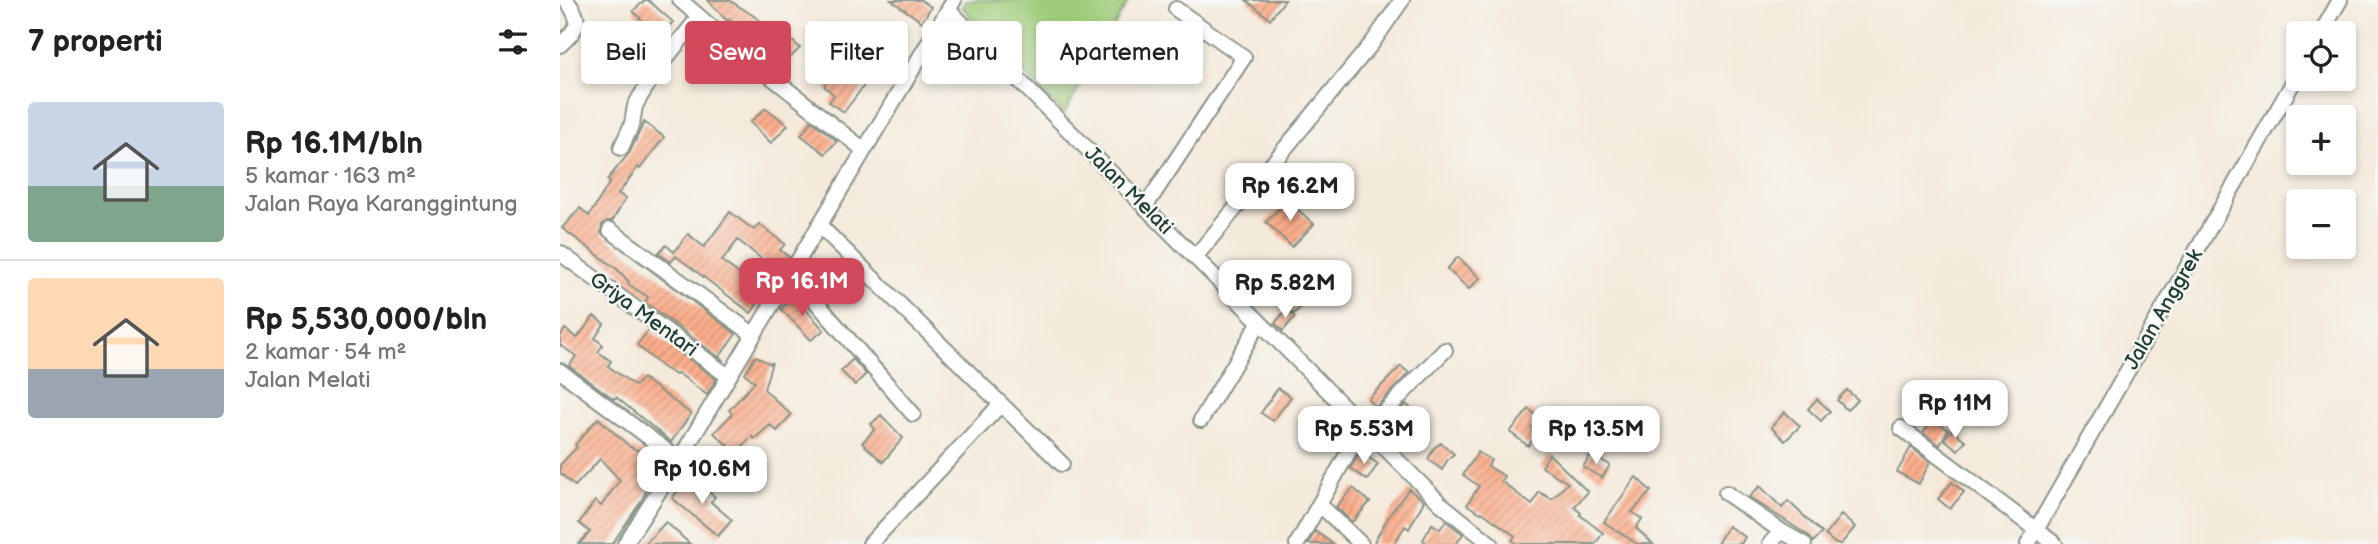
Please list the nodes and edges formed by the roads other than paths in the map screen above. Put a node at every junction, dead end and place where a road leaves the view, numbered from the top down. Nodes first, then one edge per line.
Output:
1 (566, 0) edge
2 (680, 0) edge
3 (1402, 0) edge
4 (2340, 0) edge
5 (951, 5) edge
6 (1176, 9) dead end
7 (699, 17) junction
8 (2328, 21) edge
9 (560, 45) edge
10 (2288, 91) edge
11 (621, 148) dead end
12 (864, 150) junction
13 (1145, 207) junction
14 (819, 225) junction
15 (610, 230) dead end
16 (560, 253) edge
17 (1196, 256) junction
18 (791, 273) junction
19 (1259, 323) junction
20 (754, 335) junction
21 (1445, 350) dead end
22 (560, 371) edge
23 (728, 376) junction
24 (1001, 404) junction
25 (913, 414) dead end
26 (1201, 420) dead end
27 (1365, 428) junction
28 (1901, 428) dead end
29 (679, 460) junction
30 (1062, 464) dead end
31 (1726, 493) dead end
32 (1319, 504) junction
33 (2036, 529) junction
34 (1781, 531) junction
35 (625, 544) edge
36 (870, 544) edge
37 (1297, 544) edge
38 (1360, 544) edge
39 (1491, 544) edge
40 (1770, 544) edge
41 (1804, 544) edge
42 (2028, 544) edge
43 (2055, 544) edge

1 - 9 street
2 - 7 street
3 - 17 street
4 - 8 street
5 - 12 street
5 - 13 street, Jalan Melati
6 - 13 street
7 - 11 street
7 - 12 street
10 - 33 street, Jalan Anggrek
12 - 14 street
13 - 17 street, Jalan Melati
14 - 18 street
14 - 24 street
15 - 20 street
16 - 23 street, Griya Mentari
17 - 19 street, Jalan Melati
18 - 20 street
18 - 25 street
19 - 26 street
19 - 27 street, Jalan Melati
20 - 23 street
21 - 27 street
22 - 29 street
23 - 29 street
24 - 30 street
24 - 36 street
27 - 32 street
27 - 39 street, Jalan Melati
28 - 33 street
29 - 35 street
31 - 34 street
32 - 37 street
32 - 38 street
33 - 42 street, Jalan Anggrek
33 - 43 street
34 - 40 street
34 - 41 street

